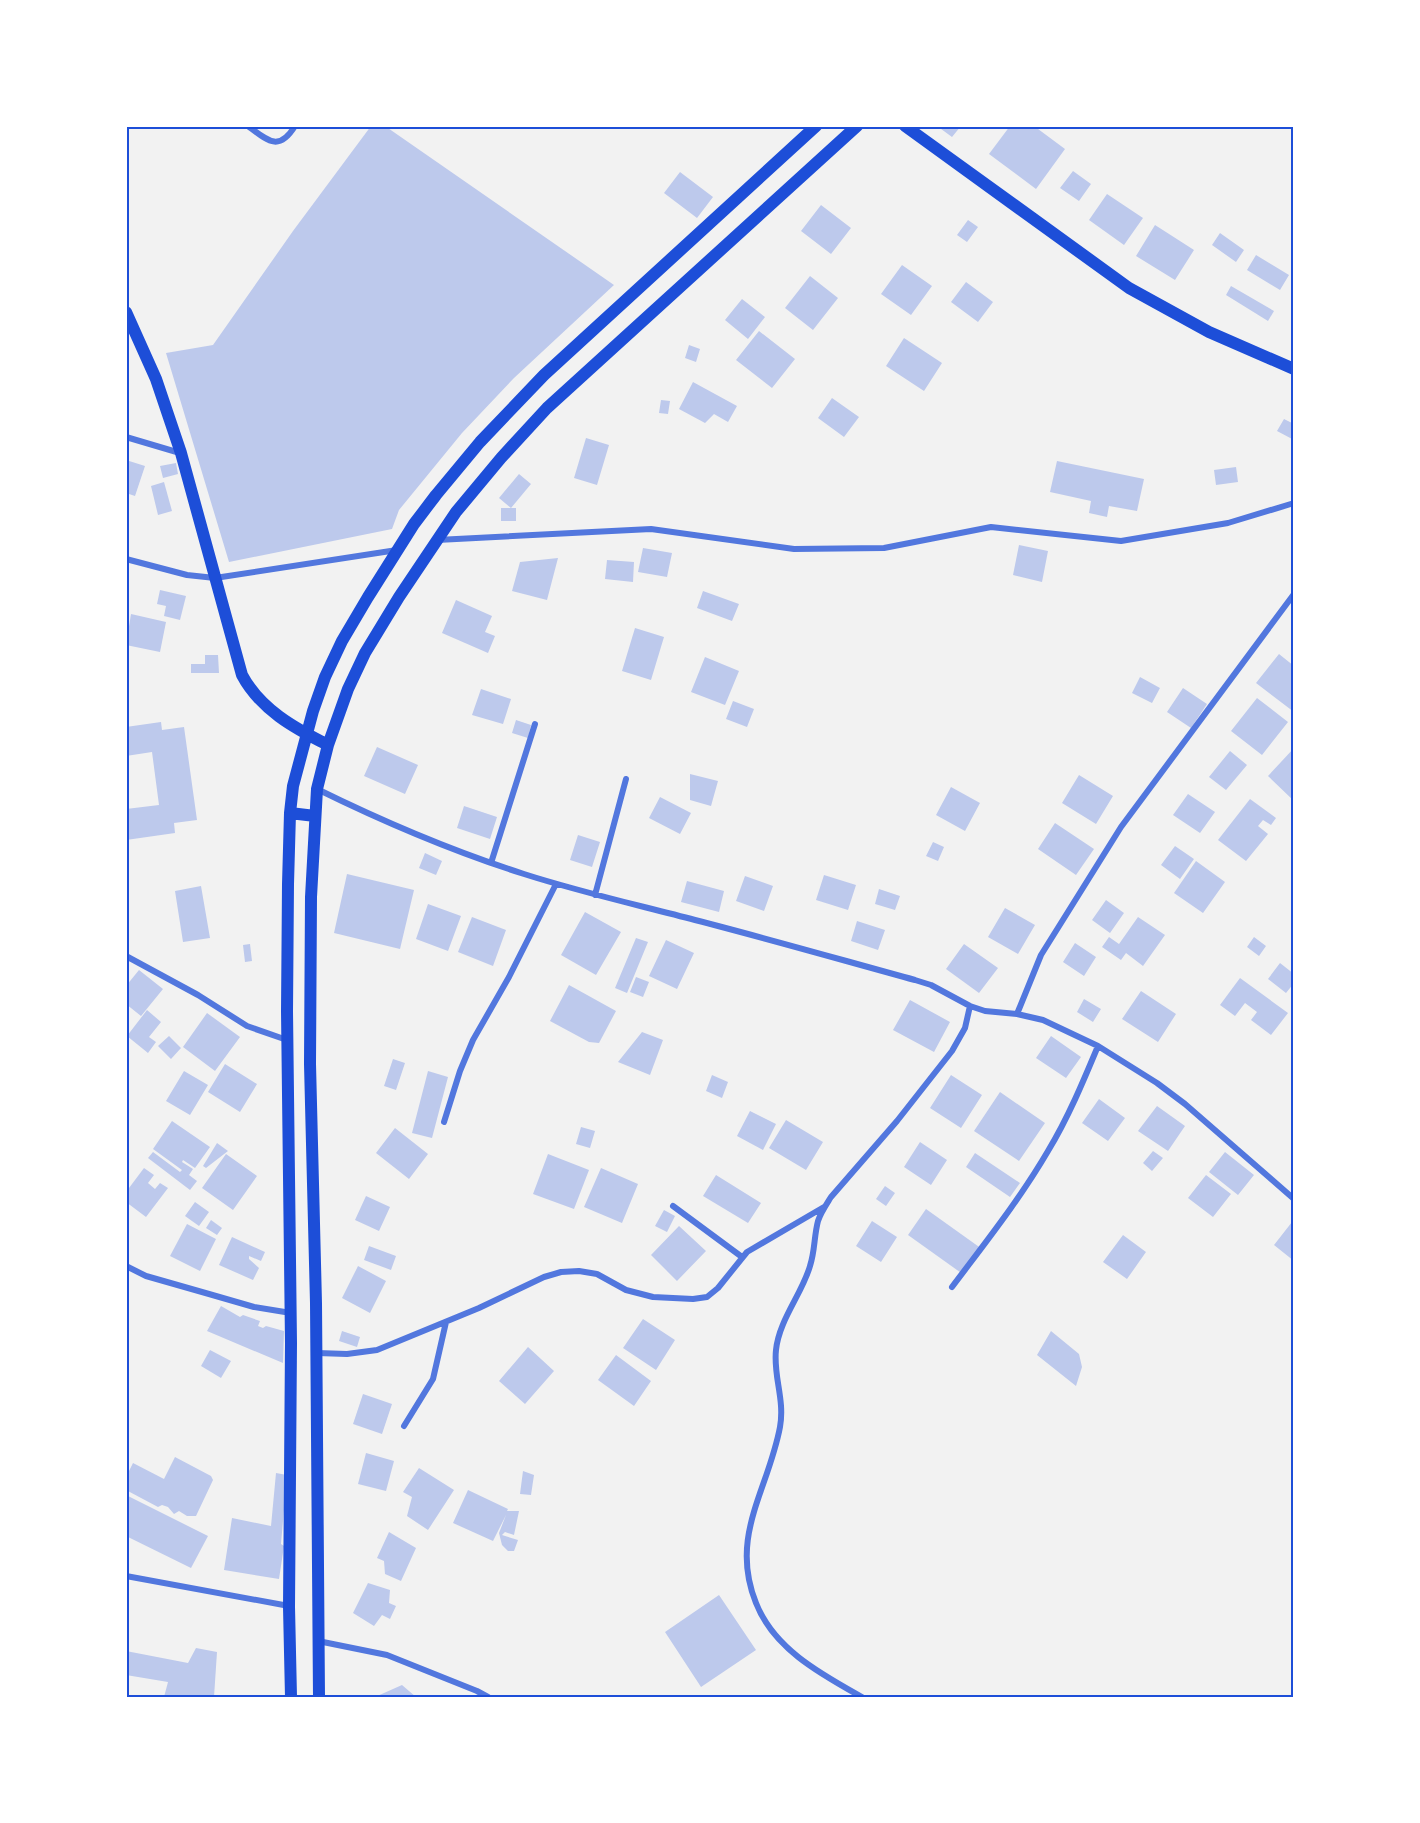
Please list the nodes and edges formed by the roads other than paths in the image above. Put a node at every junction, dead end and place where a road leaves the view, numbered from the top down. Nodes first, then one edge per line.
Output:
1 (248, 126) edge
2 (295, 126) edge
3 (816, 126) edge
4 (857, 126) edge
5 (905, 126) edge
6 (126, 312) edge
7 (1294, 369) edge
8 (126, 437) edge
9 (180, 453) junction
10 (1294, 503) edge
11 (436, 540) junction
12 (397, 550) junction
13 (126, 559) edge
14 (215, 578) junction
15 (1294, 594) edge
16 (535, 724) dead end
17 (306, 734) junction
18 (328, 745) junction
19 (626, 779) dead end
20 (317, 789) junction
21 (290, 813) junction
22 (315, 816) junction
23 (491, 862) junction
24 (556, 884) junction
25 (595, 895) junction
26 (126, 956) edge
27 (970, 1006) junction
28 (1017, 1014) junction
29 (287, 1040) junction
30 (1098, 1046) junction
31 (444, 1122) dead end
32 (1294, 1199) edge
33 (673, 1206) dead end
34 (824, 1207) junction
35 (742, 1257) junction
36 (126, 1266) edge
37 (952, 1287) dead end
38 (291, 1313) junction
39 (446, 1322) junction
40 (316, 1353) junction
41 (404, 1426) dead end
42 (126, 1576) edge
43 (289, 1606) junction
44 (318, 1640) junction
45 (291, 1697) edge
46 (319, 1697) edge
47 (488, 1697) edge
48 (862, 1697) edge

1 - 2 street
3 - 12 main road
4 - 11 main road
5 - 7 main road
6 - 9 main road
8 - 9 street
9 - 14 main road
10 - 11 street
11 - 18 main road
12 - 14 street
12 - 17 main road
13 - 14 street
14 - 17 main road
15 - 28 street
16 - 23 street
17 - 18 main road
17 - 21 main road
18 - 20 main road
19 - 25 street
20 - 22 main road
20 - 23 street
21 - 22 main road
21 - 29 main road
22 - 40 main road
23 - 24 street
24 - 25 street
24 - 31 street
25 - 27 street
26 - 29 street
27 - 28 street
27 - 34 street
28 - 30 street
29 - 38 main road
30 - 32 street
30 - 37 street
33 - 35 street
34 - 35 street
34 - 48 street
35 - 39 street
36 - 38 street
38 - 43 main road
39 - 40 street
39 - 41 street
40 - 44 main road
42 - 43 street
43 - 45 main road
44 - 46 main road
44 - 47 street

